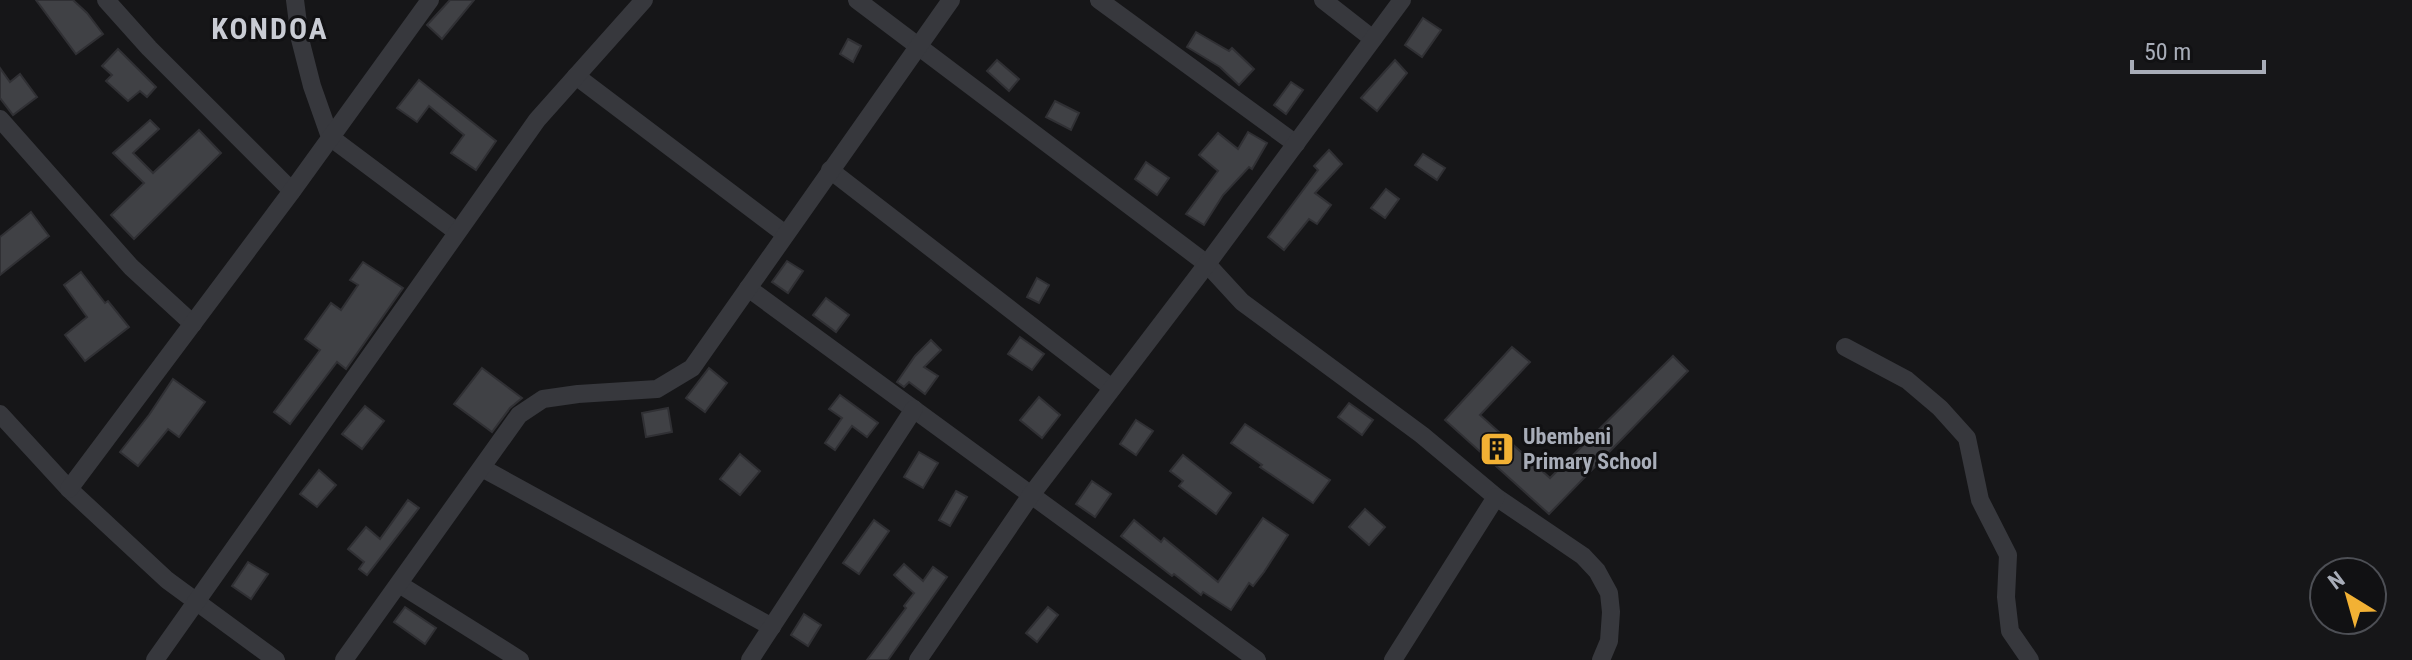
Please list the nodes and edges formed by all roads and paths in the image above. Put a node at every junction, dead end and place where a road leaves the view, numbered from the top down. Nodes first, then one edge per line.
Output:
1 (106, 0) edge
2 (295, 0) edge
3 (430, 0) edge
4 (644, 0) edge
5 (857, 0) edge
6 (951, 0) edge
7 (1099, 0) edge
8 (1323, 0) edge
9 (1402, 0) edge
10 (1373, 39) junction
11 (917, 46) junction
12 (576, 76) junction
13 (0, 119) edge
14 (330, 137) junction
15 (1296, 144) junction
16 (830, 170) junction
17 (292, 191) junction
18 (457, 232) junction
19 (785, 234) junction
20 (1207, 264) junction
21 (748, 288) junction
22 (193, 324) junction
23 (1845, 347) dead end
24 (1112, 388) junction
25 (914, 409) junction
26 (0, 414) edge
27 (482, 468) junction
28 (69, 489) junction
29 (1031, 495) junction
30 (1496, 497) junction
31 (399, 584) junction
32 (195, 602) junction
33 (772, 627) junction
34 (155, 660) edge
35 (276, 660) edge
36 (344, 660) edge
37 (520, 660) edge
38 (750, 660) edge
39 (918, 660) edge
40 (1257, 660) edge
41 (1393, 660) edge
42 (1601, 660) edge
43 (2030, 660) edge

1 - 17 street
2 - 14 street
3 - 14 street
4 - 12 street
5 - 11 street
6 - 11 street
7 - 15 street
8 - 10 street
9 - 10 street
10 - 15 street
11 - 16 street
11 - 20 street
12 - 18 street
12 - 19 street
13 - 22 street
14 - 17 street
14 - 18 street
15 - 20 street
16 - 19 street
16 - 24 street
17 - 22 street
18 - 32 street
19 - 21 street
20 - 24 street
20 - 30 street
21 - 25 street
21 - 27 street
22 - 28 street
23 - 43 street
24 - 29 street
25 - 29 street
25 - 33 street
26 - 28 street
27 - 31 street
27 - 33 street
28 - 32 street
29 - 39 street
29 - 40 street
30 - 41 street
30 - 42 street
31 - 36 street
31 - 37 street
32 - 34 street
32 - 35 street
33 - 38 street

